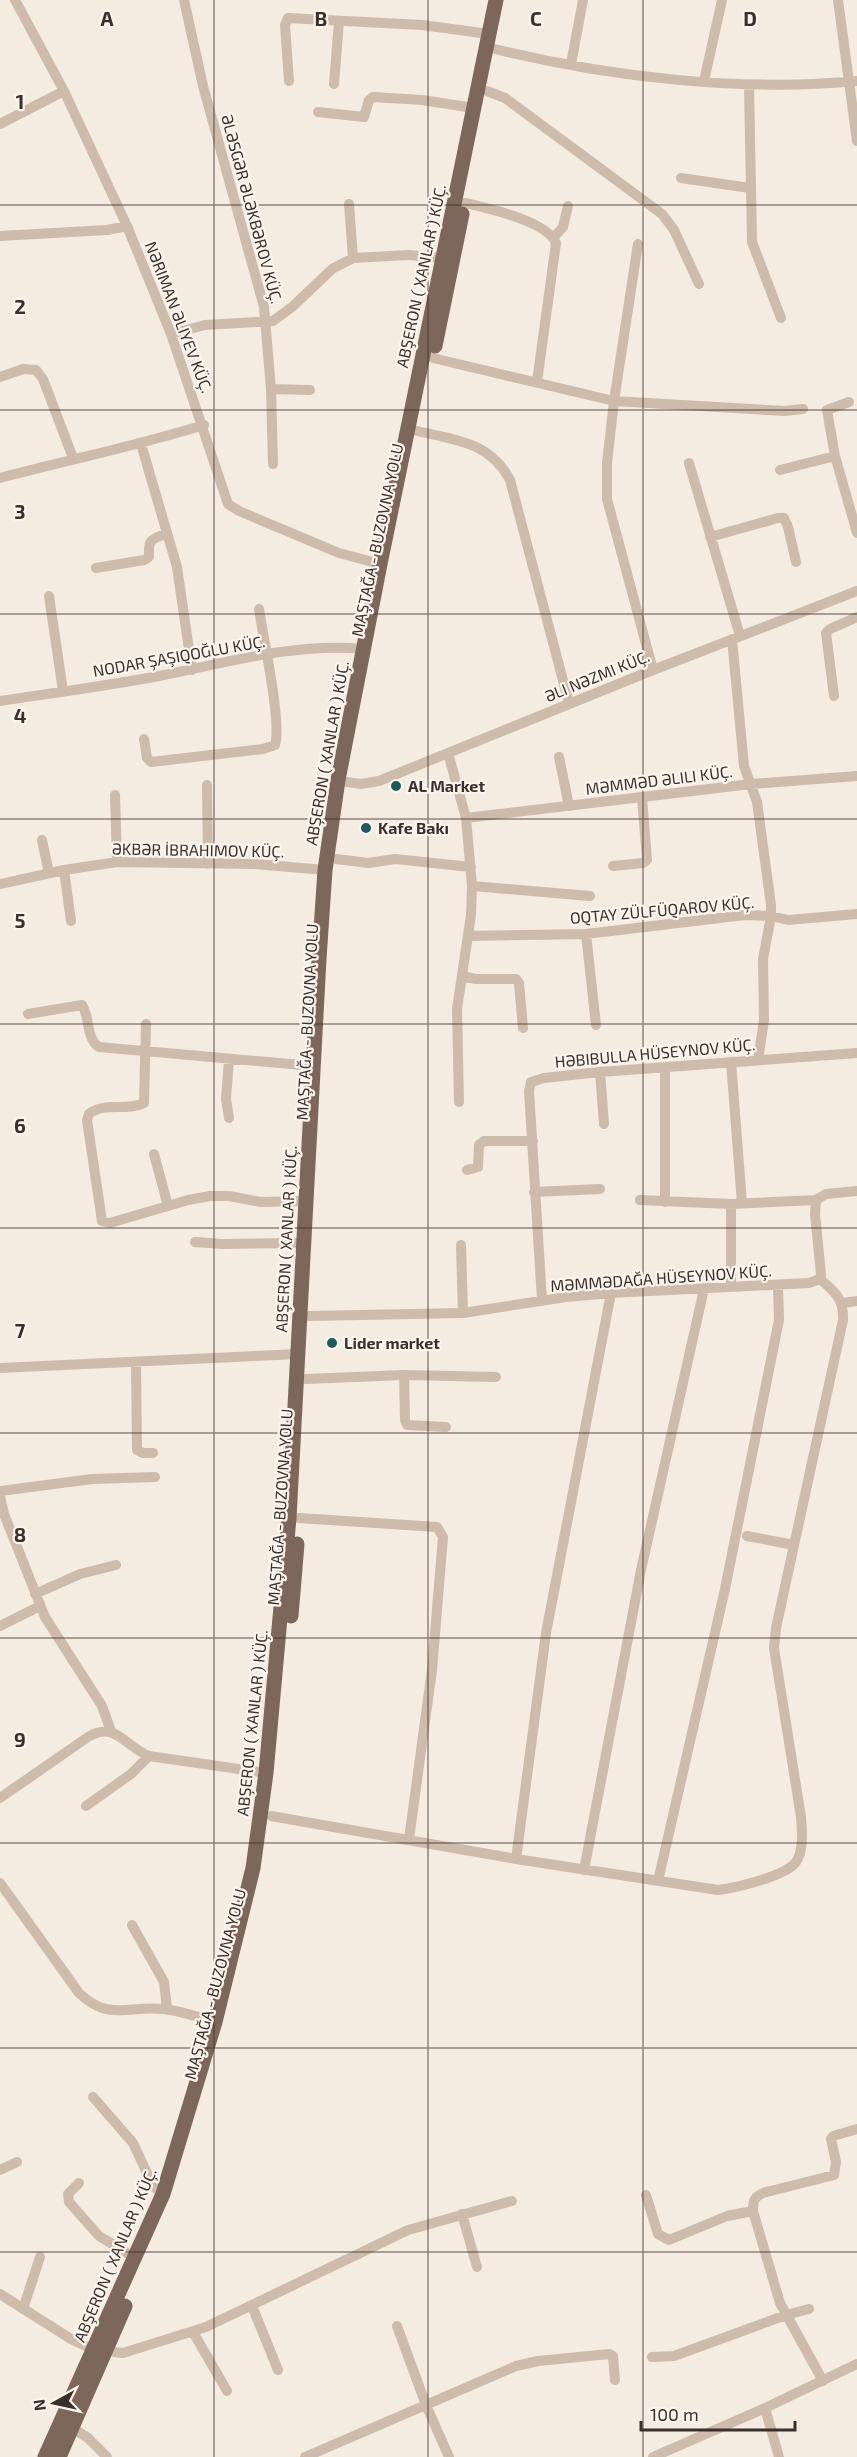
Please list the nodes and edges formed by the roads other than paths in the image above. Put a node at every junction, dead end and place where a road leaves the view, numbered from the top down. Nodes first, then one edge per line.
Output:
1 (15, 0) edge
2 (184, 0) edge
3 (496, 0) edge
4 (505, 0) edge
5 (583, 0) edge
6 (722, 0) edge
7 (838, 0) edge
8 (339, 21) junction
9 (489, 34) junction
10 (495, 49) junction
11 (571, 64) junction
12 (289, 81) dead end
13 (704, 81) junction
14 (852, 81) edge
15 (334, 84) dead end
16 (749, 85) junction
17 (64, 91) junction
18 (487, 91) junction
19 (474, 108) junction
20 (318, 112) dead end
21 (0, 124) edge
22 (857, 141) edge
23 (681, 178) dead end
24 (750, 188) junction
25 (465, 203) junction
26 (349, 204) dead end
27 (568, 206) dead end
28 (127, 226) junction
29 (0, 236) edge
30 (554, 237) junction
31 (638, 244) dead end
32 (353, 258) junction
33 (442, 258) junction
34 (699, 284) dead end
35 (781, 318) dead end
36 (266, 323) junction
37 (171, 334) junction
38 (433, 358) junction
39 (0, 377) edge
40 (537, 382) junction
41 (271, 389) junction
42 (310, 390) dead end
43 (614, 401) junction
44 (849, 402) dead end
45 (803, 410) dead end
46 (204, 425) junction
47 (417, 431) junction
48 (141, 444) junction
49 (835, 456) junction
50 (74, 458) junction
51 (689, 463) dead end
52 (273, 464) dead end
53 (780, 470) dead end
54 (0, 478) edge
55 (167, 533) junction
56 (857, 533) edge
57 (710, 537) junction
58 (796, 562) dead end
59 (380, 564) junction
60 (96, 568) dead end
61 (857, 591) edge
62 (49, 596) dead end
63 (259, 609) dead end
64 (857, 617) edge
65 (736, 637) junction
66 (363, 650) junction
67 (266, 656) junction
68 (192, 670) junction
69 (654, 670) junction
70 (63, 691) junction
71 (834, 696) dead end
72 (0, 701) edge
73 (570, 703) junction
74 (144, 739) dead end
75 (448, 753) junction
76 (560, 757) dead end
77 (857, 776) edge
78 (343, 781) junction
79 (751, 784) junction
80 (207, 785) dead end
81 (115, 795) dead end
82 (642, 797) junction
83 (569, 806) junction
84 (466, 818) junction
85 (42, 840) dead end
86 (117, 862) junction
87 (208, 864) junction
88 (331, 864) junction
89 (613, 866) dead end
90 (471, 867) junction
91 (64, 870) junction
92 (49, 873) junction
93 (0, 884) edge
94 (472, 886) junction
95 (590, 896) dead end
96 (857, 914) edge
97 (771, 916) junction
98 (71, 921) dead end
99 (586, 934) junction
100 (468, 936) junction
101 (462, 976) junction
102 (28, 1014) dead end
103 (146, 1024) dead end
104 (596, 1025) dead end
105 (523, 1028) dead end
106 (146, 1052) junction
107 (857, 1053) edge
108 (229, 1059) junction
109 (758, 1060) junction
110 (731, 1062) junction
111 (313, 1066) junction
112 (665, 1068) junction
113 (600, 1072) junction
114 (459, 1102) dead end
115 (229, 1118) dead end
116 (604, 1124) dead end
117 (533, 1141) junction
118 (154, 1154) dead end
119 (467, 1170) dead end
120 (600, 1189) dead end
121 (857, 1191) edge
122 (534, 1192) junction
123 (640, 1200) dead end
124 (816, 1200) junction
125 (305, 1201) junction
126 (665, 1202) junction
127 (736, 1203) junction
128 (168, 1206) junction
129 (195, 1242) dead end
130 (303, 1243) junction
131 (461, 1245) dead end
132 (820, 1279) junction
133 (778, 1286) junction
134 (731, 1287) junction
135 (704, 1288) junction
136 (611, 1293) junction
137 (542, 1300) junction
138 (857, 1301) edge
139 (843, 1303) junction
140 (463, 1313) junction
141 (309, 1316) junction
142 (298, 1354) junction
143 (136, 1362) junction
144 (0, 1368) edge
145 (404, 1375) junction
146 (496, 1377) dead end
147 (306, 1378) junction
148 (446, 1427) dead end
149 (153, 1453) dead end
150 (155, 1477) dead end
151 (0, 1491) edge
152 (0, 1497) edge
153 (2, 1515) edge
154 (299, 1518) junction
155 (747, 1536) dead end
156 (794, 1545) junction
157 (116, 1565) dead end
158 (35, 1594) junction
159 (40, 1606) junction
160 (0, 1626) edge
161 (111, 1731) junction
162 (149, 1756) junction
163 (266, 1773) junction
164 (0, 1798) edge
165 (86, 1806) dead end
166 (266, 1815) junction
167 (409, 1839) junction
168 (516, 1859) junction
169 (584, 1870) junction
170 (658, 1881) junction
171 (0, 1883) edge
172 (132, 1925) dead end
173 (167, 2009) junction
174 (215, 2022) junction
175 (93, 2097) dead end
176 (857, 2129) edge
177 (17, 2162) dead end
178 (0, 2170) edge
179 (79, 2183) dead end
180 (163, 2194) junction
181 (646, 2195) dead end
182 (512, 2201) dead end
183 (753, 2211) junction
184 (462, 2214) junction
185 (40, 2257) dead end
186 (135, 2258) junction
187 (477, 2267) dead end
188 (0, 2294) edge
189 (252, 2306) junction
190 (23, 2309) junction
191 (809, 2309) dead end
192 (786, 2315) junction
193 (397, 2326) dead end
194 (193, 2332) junction
195 (100, 2349) junction
196 (652, 2357) dead end
197 (857, 2364) edge
198 (278, 2370) dead end
199 (615, 2380) dead end
200 (823, 2381) junction
201 (227, 2391) dead end
202 (426, 2405) junction
203 (765, 2408) junction
204 (72, 2427) junction
205 (45, 2457) edge
206 (59, 2457) edge
207 (107, 2457) edge
208 (306, 2457) edge
209 (449, 2457) edge
210 (653, 2457) edge
211 (779, 2457) edge

1 - 17 street, NƏRIMAN ƏLIYEV KÜÇ.
2 - 36 street, ƏLƏSGƏR ƏLƏKBƏROV KÜÇ.
3 - 9 main road, ABŞERON ( XANLAR ) KÜÇ.
4 - 10 main road, MAŞTAĞA - BUZOVNA YOLU
5 - 11 street
6 - 13 street
7 - 14 street
8 - 9 street
8 - 12 street
8 - 15 street
9 - 19 main road, ABŞERON ( XANLAR ) KÜÇ.
10 - 11 street
10 - 18 main road, MAŞTAĞA - BUZOVNA YOLU
11 - 13 street
13 - 16 street
14 - 16 street
14 - 22 street
16 - 24 street
17 - 21 street
17 - 28 street, NƏRIMAN ƏLIYEV KÜÇ.
18 - 25 main road, MAŞTAĞA - BUZOVNA YOLU
18 - 34 street
19 - 20 street
19 - 33 main road, ABŞERON ( XANLAR ) KÜÇ.
23 - 24 street
24 - 35 street
25 - 30 street
25 - 38 main road, MAŞTAĞA - BUZOVNA YOLU
26 - 32 street
27 - 30 street
28 - 29 street
28 - 37 street, NƏRIMAN ƏLIYEV KÜÇ.
30 - 40 street
31 - 43 street
32 - 33 street
32 - 36 street
33 - 59 main road, ABŞERON ( XANLAR ) KÜÇ.
36 - 37 street
36 - 41 street, ƏLƏSGƏR ƏLƏKBƏROV KÜÇ.
37 - 46 street, NƏRIMAN ƏLIYEV KÜÇ.
38 - 40 street
38 - 47 main road, MAŞTAĞA - BUZOVNA YOLU
39 - 50 street
40 - 43 street
41 - 42 street
41 - 52 street, ƏLƏSGƏR ƏLƏKBƏROV KÜÇ.
43 - 45 street
43 - 69 street
44 - 49 street
46 - 48 street
46 - 59 street, NƏRIMAN ƏLIYEV KÜÇ.
47 - 73 street
47 - 78 main road, MAŞTAĞA - BUZOVNA YOLU
48 - 50 street
48 - 55 street
49 - 53 street
49 - 56 street
50 - 54 street
51 - 57 street
55 - 60 street
55 - 68 street
57 - 58 street
57 - 65 street
59 - 66 main road, ABŞERON ( XANLAR ) KÜÇ.
61 - 65 street, ƏLI NƏZMI KÜÇ.
62 - 70 street
63 - 67 street
64 - 71 street
65 - 69 street, ƏLI NƏZMI KÜÇ.
65 - 79 street
66 - 67 street
66 - 78 main road, ABŞERON ( XANLAR ) KÜÇ.
67 - 68 street
67 - 74 street
68 - 70 street
69 - 73 street, ƏLI NƏZMI KÜÇ.
70 - 72 street
73 - 75 street, ƏLI NƏZMI KÜÇ.
75 - 78 street, ƏLI NƏZMI KÜÇ.
75 - 84 street
76 - 83 street
77 - 79 street, MƏMMƏD ƏLILI KÜÇ.
78 - 88 main road, MAŞTAĞA - BUZOVNA YOLU
79 - 82 street, MƏMMƏD ƏLILI KÜÇ.
79 - 97 street
80 - 87 street
81 - 86 street
82 - 83 street, MƏMMƏD ƏLILI KÜÇ.
82 - 89 street
83 - 84 street, MƏMMƏD ƏLILI KÜÇ.
84 - 90 street
85 - 92 street
86 - 87 street, ƏKBƏR İBRAHIMOV KÜÇ.
86 - 91 street, ƏKBƏR İBRAHIMOV KÜÇ.
87 - 88 street, ƏKBƏR İBRAHIMOV KÜÇ.
88 - 90 street, ƏKBƏR İBRAHIMOV KÜÇ.
88 - 111 main road, ABŞERON ( XANLAR ) KÜÇ.
88 - 141 main road, MAŞTAĞA - BUZOVNA YOLU
90 - 94 street
91 - 92 street, ƏKBƏR İBRAHIMOV KÜÇ.
91 - 98 street
92 - 93 street, ƏKBƏR İBRAHIMOV KÜÇ.
94 - 95 street
94 - 100 street
96 - 97 street, OQTAY ZÜLFÜQAROV KÜÇ.
97 - 99 street, OQTAY ZÜLFÜQAROV KÜÇ.
97 - 109 street
99 - 100 street, OQTAY ZÜLFÜQAROV KÜÇ.
99 - 104 street
100 - 101 street
101 - 105 street
101 - 114 street
102 - 106 street
103 - 106 street
106 - 108 street
106 - 128 street
107 - 109 street, HƏBIBULLA HÜSEYNOV KÜÇ.
108 - 111 street
108 - 115 street
109 - 110 street, HƏBIBULLA HÜSEYNOV KÜÇ.
110 - 112 street, HƏBIBULLA HÜSEYNOV KÜÇ.
110 - 127 street
111 - 125 main road, ABŞERON ( XANLAR ) KÜÇ.
112 - 113 street, HƏBIBULLA HÜSEYNOV KÜÇ.
112 - 126 street
113 - 116 street
113 - 117 street, HƏBIBULLA HÜSEYNOV KÜÇ.
117 - 119 street
117 - 122 street, HƏBIBULLA HÜSEYNOV KÜÇ.
118 - 128 street
120 - 122 street
121 - 124 street
122 - 137 street, HƏBIBULLA HÜSEYNOV KÜÇ.
123 - 126 street
124 - 127 street
124 - 132 street
125 - 128 street
125 - 130 main road, ABŞERON ( XANLAR ) KÜÇ.
126 - 127 street
127 - 134 street
129 - 130 street
130 - 142 main road, ABŞERON ( XANLAR ) KÜÇ.
131 - 140 street
132 - 133 street, MƏMMƏDAĞA HÜSEYNOV KÜÇ.
132 - 139 street
133 - 134 street, MƏMMƏDAĞA HÜSEYNOV KÜÇ.
133 - 170 street
134 - 135 street, MƏMMƏDAĞA HÜSEYNOV KÜÇ.
135 - 136 street, MƏMMƏDAĞA HÜSEYNOV KÜÇ.
135 - 169 street
136 - 137 street, MƏMMƏDAĞA HÜSEYNOV KÜÇ.
136 - 168 street
137 - 140 street, MƏMMƏDAĞA HÜSEYNOV KÜÇ.
138 - 139 street
139 - 156 street
140 - 141 street, MƏMMƏDAĞA HÜSEYNOV KÜÇ.
141 - 147 main road, MAŞTAĞA - BUZOVNA YOLU
142 - 143 street
142 - 163 main road, ABŞERON ( XANLAR ) KÜÇ.
143 - 144 street
143 - 149 street
145 - 146 street
145 - 147 street
145 - 148 street
147 - 154 main road, MAŞTAĞA - BUZOVNA YOLU
150 - 151 street
152 - 153 street
153 - 158 street
154 - 166 main road, MAŞTAĞA - BUZOVNA YOLU
154 - 167 street
155 - 156 street
156 - 170 street
157 - 158 street
158 - 159 street
159 - 160 street
159 - 161 street
161 - 162 street
161 - 164 street
162 - 163 street
162 - 165 street
163 - 166 main road, ABŞERON ( XANLAR ) KÜÇ.
166 - 167 street
166 - 174 main road, ABŞERON ( XANLAR ) KÜÇ.
166 - 195 main road, MAŞTAĞA - BUZOVNA YOLU
167 - 168 street
168 - 169 street
169 - 170 street
171 - 173 street
172 - 173 street
173 - 174 street
174 - 180 main road, ABŞERON ( XANLAR ) KÜÇ.
175 - 180 street
176 - 183 street
177 - 178 street
179 - 186 street
180 - 186 main road, ABŞERON ( XANLAR ) KÜÇ.
181 - 183 street
182 - 184 street
183 - 192 street
184 - 187 street
184 - 189 street
185 - 190 street
186 - 195 main road, ABŞERON ( XANLAR ) KÜÇ.
188 - 190 street
189 - 194 street
189 - 198 street
190 - 195 street
191 - 192 street
192 - 196 street
192 - 200 street
193 - 202 street
194 - 195 street
194 - 201 street
195 - 204 main road, MAŞTAĞA - BUZOVNA YOLU
195 - 205 main road, ABŞERON ( XANLAR ) KÜÇ.
197 - 200 street
199 - 202 street
200 - 203 street
202 - 208 street
202 - 209 street
203 - 210 street
203 - 211 street
204 - 206 main road, MAŞTAĞA - BUZOVNA YOLU
204 - 207 street

